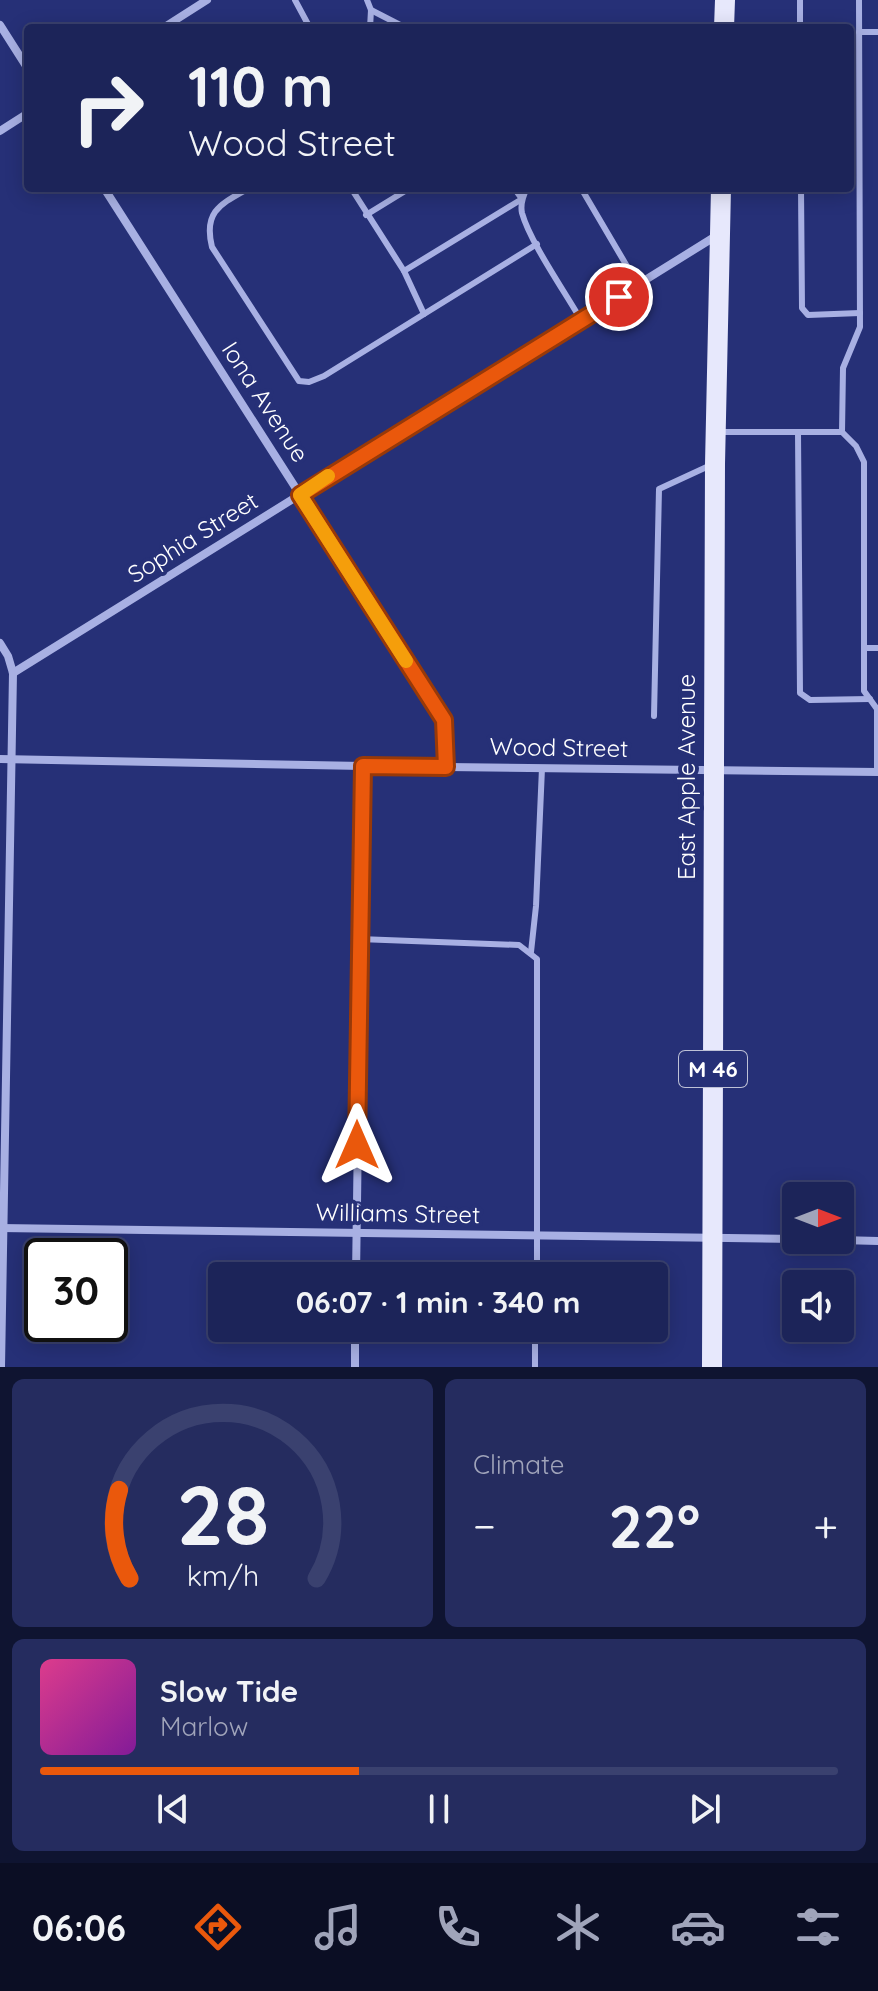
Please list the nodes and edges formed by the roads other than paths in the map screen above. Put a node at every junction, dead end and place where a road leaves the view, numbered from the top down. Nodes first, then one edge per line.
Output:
1 (207, 0) edge
2 (295, 0) edge
3 (367, 0) edge
4 (725, 0) edge
5 (800, 0) edge
6 (859, 0) edge
7 (371, 10) junction
8 (169, 24) edge
9 (308, 24) edge
10 (370, 24) edge
11 (398, 24) edge
12 (724, 24) edge
13 (800, 24) edge
14 (0, 25) edge
15 (859, 32) junction
16 (878, 32) edge
17 (24, 63) edge
18 (24, 116) edge
19 (0, 131) edge
20 (107, 192) edge
21 (242, 192) edge
22 (353, 192) edge
23 (403, 192) edge
24 (517, 192) edge
25 (525, 192) edge
26 (583, 192) edge
27 (721, 192) edge
28 (801, 192) edge
29 (522, 199) junction
30 (366, 215) junction
31 (720, 233) junction
32 (537, 244) junction
33 (404, 271) junction
34 (638, 285) junction
35 (860, 313) junction
36 (424, 314) junction
37 (581, 320) junction
38 (715, 432) junction
39 (798, 432) junction
40 (842, 432) junction
41 (715, 464) junction
42 (300, 495) junction
43 (0, 643) edge
44 (864, 648) junction
45 (878, 648) edge
46 (13, 673) junction
47 (870, 699) junction
48 (878, 709) edge
49 (654, 716) dead end
50 (0, 759) edge
51 (11, 759) junction
52 (363, 766) junction
53 (446, 767) junction
54 (542, 768) junction
55 (713, 770) junction
56 (877, 772) edge
57 (359, 939) junction
58 (531, 952) junction
59 (2, 1228) edge
60 (356, 1233) junction
61 (537, 1235) junction
62 (713, 1238) junction
63 (782, 1239) edge
64 (854, 1240) edge
65 (878, 1241) edge
66 (356, 1262) edge
67 (537, 1262) edge
68 (355, 1342) edge
69 (535, 1342) edge
70 (1, 1367) edge
71 (355, 1367) edge
72 (535, 1367) edge
73 (712, 1367) edge

1 - 8 street
2 - 9 lane
3 - 7 lane
4 - 12 main road
5 - 13 lane
6 - 15 lane
7 - 10 lane
7 - 11 lane
14 - 17 street
15 - 16 lane
15 - 35 lane
18 - 19 street
20 - 42 street, Iona Avenue
21 - 36 lane
22 - 30 lane
23 - 30 lane
24 - 29 lane
25 - 29 lane
26 - 34 lane
27 - 31 main road, East Apple Avenue / M 46
28 - 35 lane
29 - 32 lane
29 - 33 lane
30 - 33 lane
31 - 34 street, Sophia Street
31 - 38 main road, East Apple Avenue / M 46
32 - 36 lane
32 - 37 lane
33 - 36 lane
34 - 37 street, Sophia Street
35 - 40 lane
37 - 42 street, Sophia Street
38 - 39 lane
38 - 41 main road, East Apple Avenue / M 46
39 - 40 lane
39 - 47 lane
40 - 44 lane
41 - 49 lane
41 - 55 main road, East Apple Avenue / M 46
42 - 46 street, Sophia Street
42 - 53 street, Iona Avenue
43 - 46 street
44 - 45 lane
44 - 47 lane
46 - 51 street
47 - 48 lane
48 - 56 lane
50 - 51 street, Wood Street
51 - 52 street, Wood Street
51 - 59 street
52 - 53 street, Wood Street
52 - 57 street
53 - 54 street, Wood Street
54 - 55 street, Wood Street
54 - 58 lane
55 - 56 street, Wood Street
55 - 62 main road, East Apple Avenue / M 46
57 - 58 lane
57 - 60 street
58 - 61 lane
59 - 60 street, Williams Street
59 - 70 street
60 - 61 street, Williams Street
60 - 66 street
61 - 62 street, Williams Street
61 - 67 lane
62 - 63 street, Williams Street
62 - 73 main road, East Apple Avenue / M 46
64 - 65 street
68 - 71 street
69 - 72 lane

